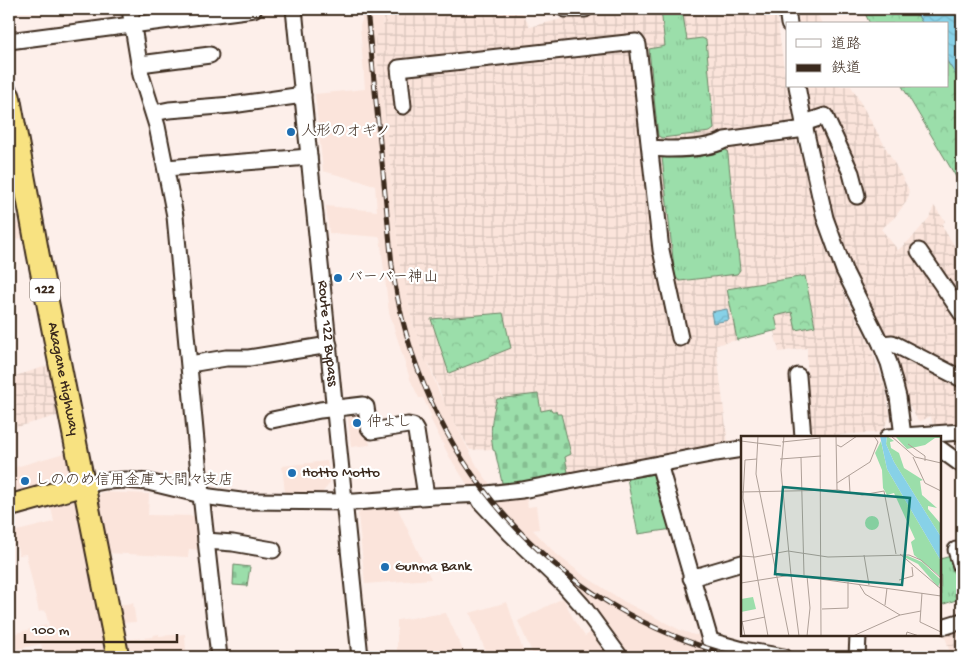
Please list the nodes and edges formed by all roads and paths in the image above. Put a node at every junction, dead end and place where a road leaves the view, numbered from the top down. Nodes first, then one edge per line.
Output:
1 (130, 9) edge
2 (254, 9) edge
3 (294, 9) edge
4 (565, 9) edge
5 (585, 9) edge
6 (787, 9) edge
7 (789, 22) edge
8 (133, 25) junction
9 (9, 41) edge
10 (210, 55) dead end
11 (140, 64) junction
12 (797, 88) edge
13 (302, 95) junction
14 (9, 96) edge
15 (404, 106) dead end
16 (154, 113) junction
17 (804, 126) junction
18 (651, 149) junction
19 (309, 157) junction
20 (166, 168) junction
21 (857, 196) dead end
22 (919, 251) dead end
23 (962, 314) edge
24 (680, 338) dead end
25 (881, 344) junction
26 (328, 345) junction
27 (190, 364) junction
28 (798, 376) dead end
29 (962, 379) edge
30 (335, 409) junction
31 (272, 420) dead end
32 (962, 432) edge
33 (803, 436) edge
34 (897, 436) edge
35 (934, 436) edge
36 (741, 450) edge
37 (941, 450) edge
38 (659, 464) junction
39 (962, 465) edge
40 (84, 485) junction
41 (478, 494) junction
42 (201, 495) junction
43 (430, 496) junction
44 (344, 502) junction
45 (9, 506) edge
46 (206, 541) junction
47 (273, 550) dead end
48 (956, 550) dead end
49 (741, 563) edge
50 (962, 569) edge
51 (691, 578) junction
52 (962, 621) edge
53 (946, 626) dead end
54 (858, 636) edge
55 (710, 641) junction
56 (118, 657) edge
57 (218, 657) edge
58 (360, 657) edge
59 (620, 657) edge
60 (715, 657) edge
61 (784, 657) edge
62 (857, 657) edge

1 - 8 street
2 - 8 street
3 - 13 street, Route 122 Bypass
4 - 5 street
6 - 7 street
8 - 9 street
8 - 11 street
10 - 11 street
11 - 16 street
12 - 17 street
13 - 16 street
13 - 19 street, Route 122 Bypass
14 - 40 highway, Akagane Highway / 122
15 - 18 street
16 - 20 street
17 - 18 street
17 - 21 street
17 - 25 street
18 - 24 street
19 - 20 street
19 - 26 street, Route 122 Bypass
20 - 27 street
22 - 23 street
25 - 29 street
25 - 34 street
26 - 27 street
26 - 30 street, Route 122 Bypass
27 - 42 street
28 - 33 street
30 - 31 street
30 - 43 street
30 - 44 street, Route 122 Bypass
32 - 35 street
36 - 38 street
37 - 39 street
38 - 41 street
38 - 51 street
40 - 42 street
40 - 45 highway
40 - 56 highway, 122
41 - 43 street
41 - 59 street
42 - 44 street
42 - 46 street
43 - 44 street
44 - 58 street, Route 122 Bypass
46 - 47 street
46 - 57 street
48 - 50 street
49 - 51 street
51 - 55 street
52 - 53 street
54 - 62 street
55 - 60 street
55 - 61 street

